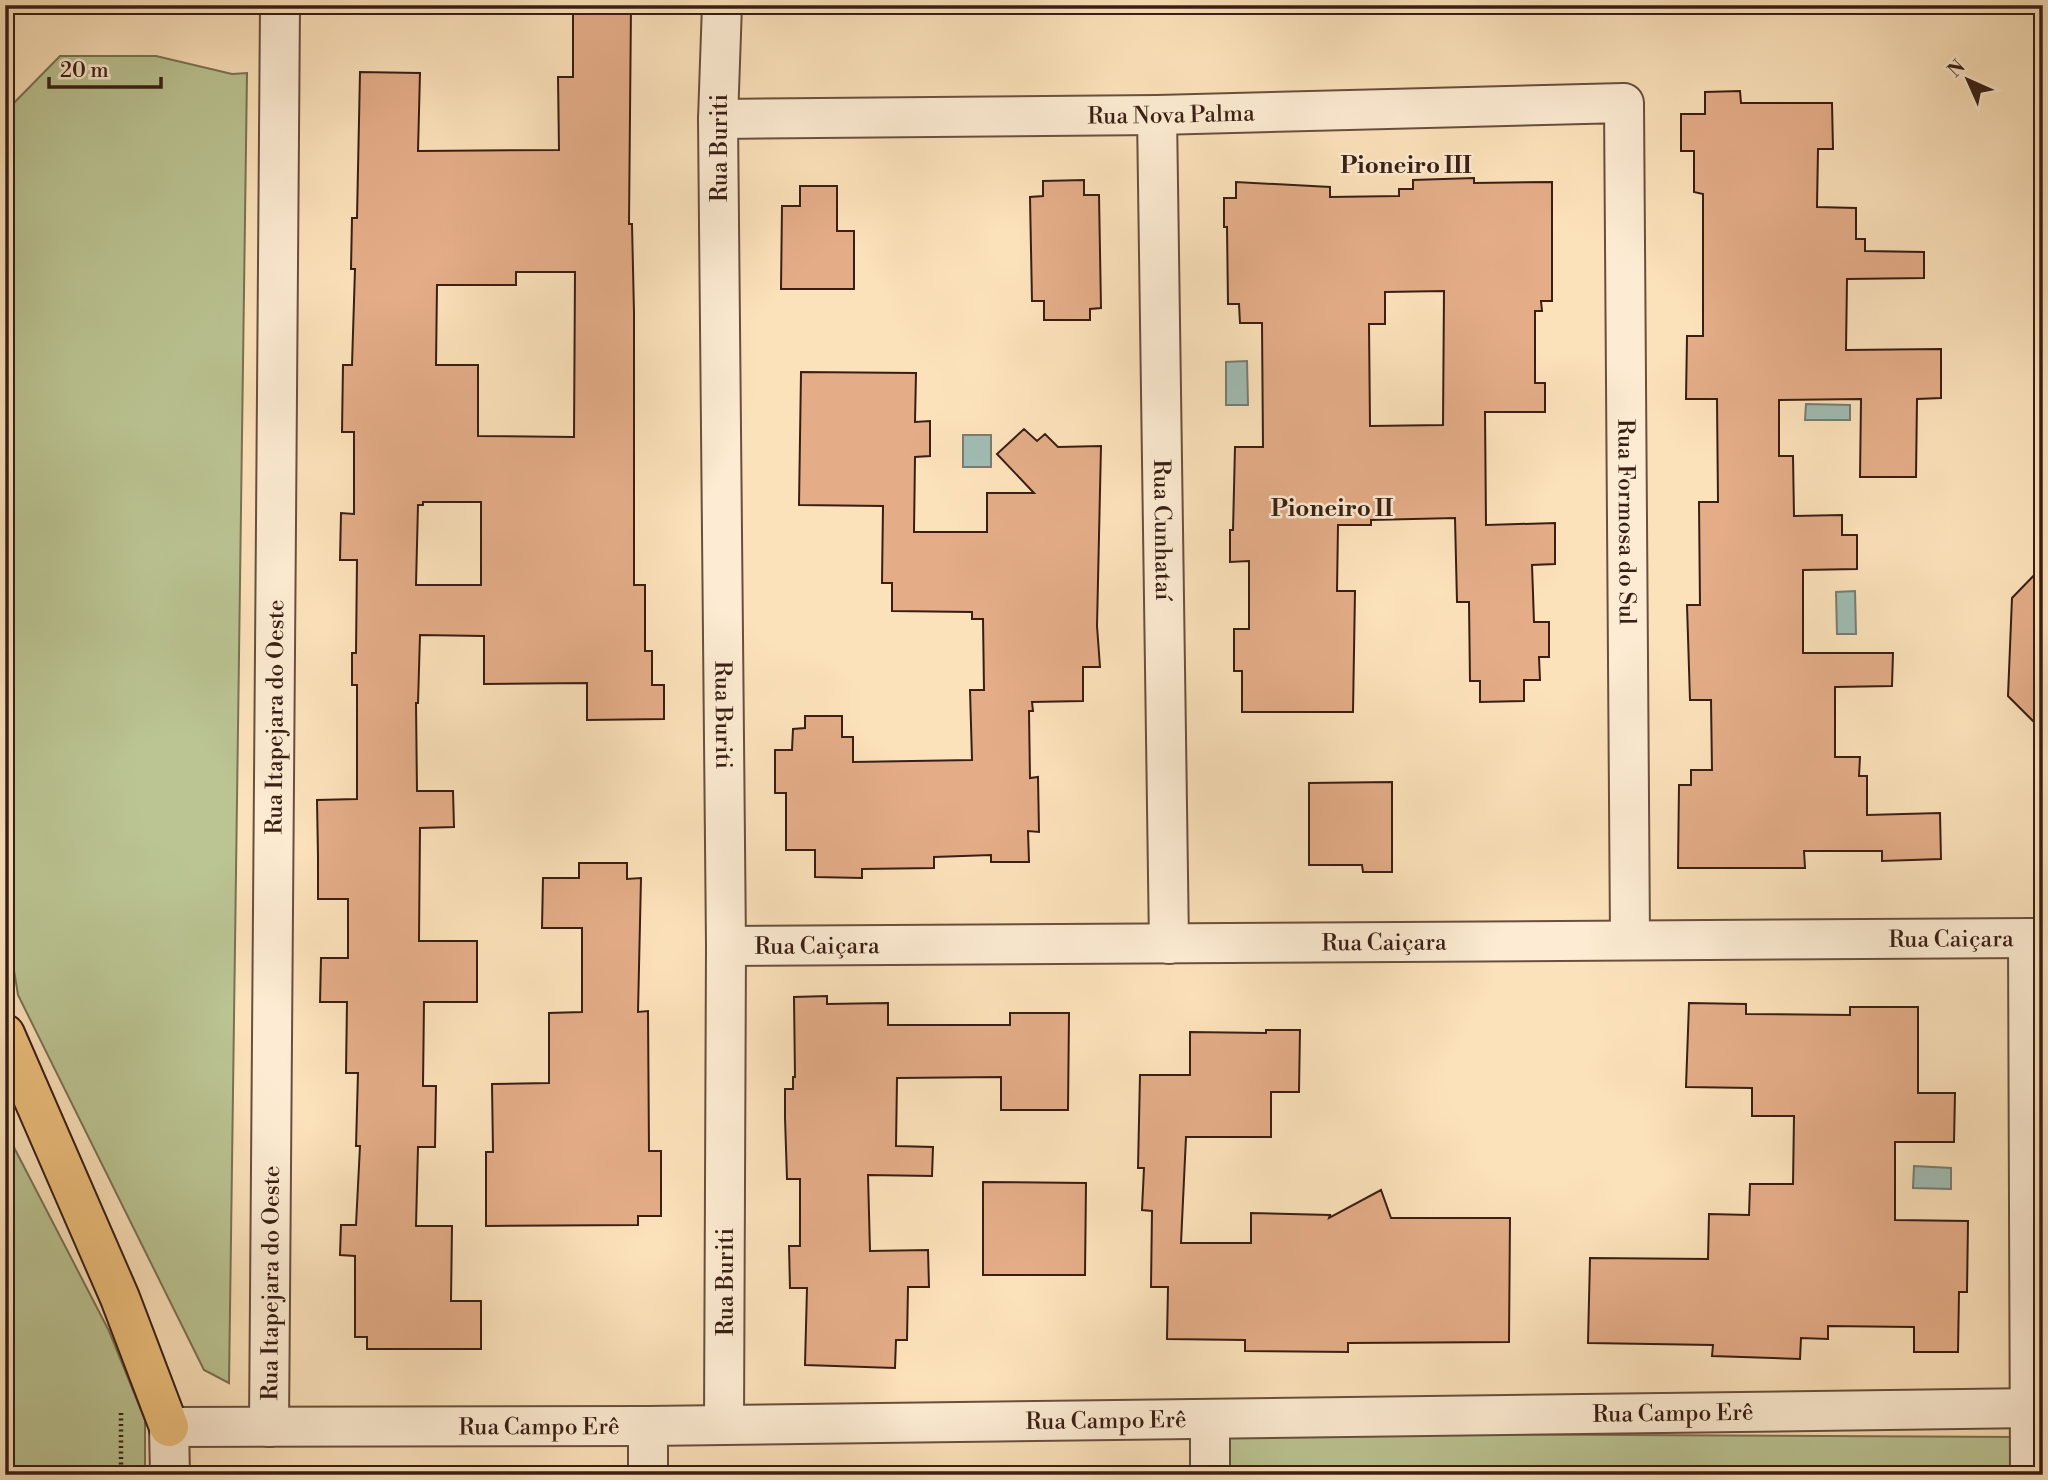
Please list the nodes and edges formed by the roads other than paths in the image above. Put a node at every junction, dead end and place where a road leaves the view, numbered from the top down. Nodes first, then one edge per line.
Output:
1 (280, 5) edge
2 (722, 5) edge
3 (1625, 103) joint
4 (1157, 115) junction
5 (718, 119) junction
6 (1630, 938) junction
7 (2036, 938) edge
8 (1169, 944) junction
9 (726, 946) junction
10 (5, 1034) edge
11 (2036, 1408) edge
12 (1210, 1419) junction
13 (724, 1425) junction
14 (648, 1426) junction
15 (169, 1427) junction
16 (270, 1427) junction
17 (170, 1475) edge
18 (648, 1475) edge
19 (1210, 1475) edge
20 (2030, 1475) edge

1 - 16 street, Rua Itapejara do Oeste
2 - 5 street, Rua Buriti
3 - 4 street, Rua Nova Palma
3 - 6 street, Rua Formosa do Sul
4 - 5 street, Rua Nova Palma
4 - 8 street, Rua Cunhataí
5 - 9 street, Rua Buriti
6 - 7 street, Rua Caiçara
6 - 8 street, Rua Caiçara
7 - 11 street
8 - 9 street, Rua Caiçara
9 - 13 street, Rua Buriti
10 - 15 highway
11 - 12 street, Rua Campo Erê
11 - 20 street
12 - 13 street, Rua Campo Erê
12 - 19 street
13 - 14 street, Rua Campo Erê
14 - 16 street, Rua Campo Erê
14 - 18 street
15 - 16 street, Rua Campo Erê
15 - 17 street

